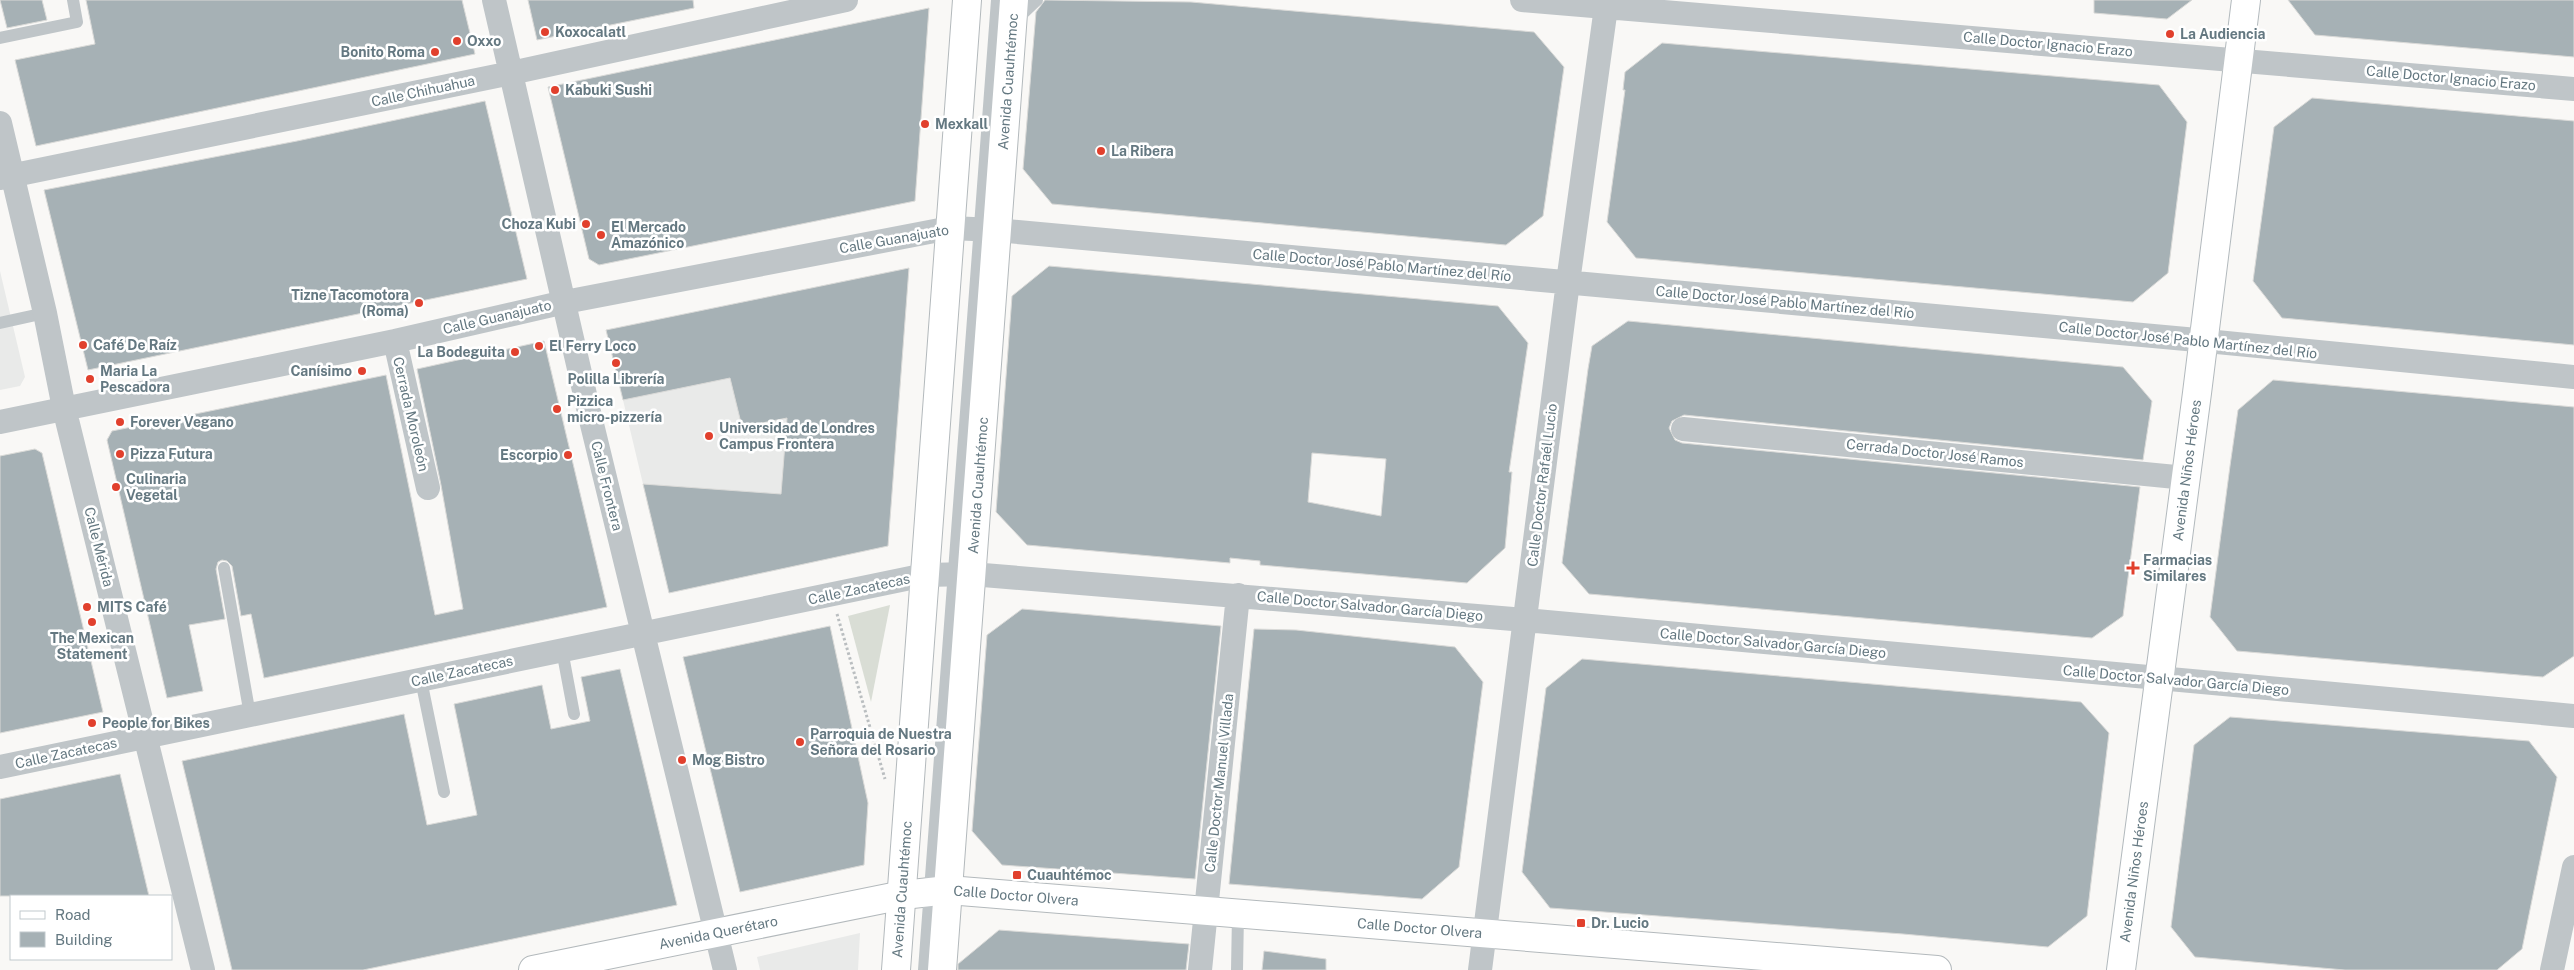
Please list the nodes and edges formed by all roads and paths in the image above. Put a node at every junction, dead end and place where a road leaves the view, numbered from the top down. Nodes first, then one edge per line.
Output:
1 (73, 0) edge
2 (494, 0) edge
3 (846, 0) edge
4 (967, 0) edge
5 (997, 0) edge
6 (1037, 0) edge
7 (1522, 0) edge
8 (2246, 0) edge
9 (1606, 4) edge
10 (1013, 12) edge
11 (0, 38) edge
12 (2239, 60) junction
13 (511, 73) junction
14 (2574, 89) edge
15 (0, 124) edge
16 (6, 177) edge
17 (950, 228) junction
18 (989, 229) junction
19 (1568, 282) junction
20 (565, 302) junction
21 (45, 313) junction
22 (0, 323) edge
23 (395, 341) junction
24 (2204, 341) junction
25 (2574, 377) edge
26 (64, 408) junction
27 (0, 422) edge
28 (1683, 429) dead end
29 (2186, 478) junction
30 (428, 488) dead end
31 (224, 568) dead end
32 (962, 575) junction
33 (925, 576) junction
34 (831, 595) junction
35 (1238, 595) junction
36 (1524, 620) junction
37 (643, 634) junction
38 (562, 650) junction
39 (2160, 678) junction
40 (421, 680) junction
41 (574, 714) dead end
42 (250, 715) junction
43 (2574, 716) edge
44 (147, 736) junction
45 (0, 767) edge
46 (886, 784) dead end
47 (444, 792) dead end
48 (2574, 868) edge
49 (939, 891) junction
50 (903, 895) junction
51 (1206, 912) junction
52 (1238, 914) junction
53 (716, 933) junction
54 (1485, 934) junction
55 (544, 969) edge
56 (203, 970) edge
57 (725, 970) edge
58 (896, 970) edge
59 (924, 970) edge
60 (942, 970) edge
61 (1200, 970) edge
62 (1237, 970) edge
63 (1480, 970) edge
64 (1937, 970) edge
65 (2121, 970) edge
66 (2552, 970) edge

1 - 11 lane
2 - 13 street, Calle Frontera
3 - 13 street, Calle Chihuahua
4 - 17 main road, Avenida Cuauhtémoc
5 - 18 lane
6 - 10 lane
7 - 9 street, Calle Doctor Ignacio Erazo
8 - 12 main road, Avenida Niños Héroes
9 - 12 street, Calle Doctor Ignacio Erazo
9 - 19 street, Calle Doctor Rafaél Lucio
10 - 18 main road, Avenida Cuauhtémoc
12 - 14 street, Calle Doctor Ignacio Erazo
12 - 24 main road, Avenida Niños Héroes
13 - 16 street, Calle Chihuahua
13 - 20 street, Calle Frontera
15 - 16 street, Calle Mérida
16 - 21 street, Calle Mérida
17 - 18 street, Calle Guanajuato
17 - 20 street, Calle Guanajuato
17 - 33 main road, Avenida Cuauhtémoc
18 - 19 street, Calle Doctor José Pablo Martínez del Río
18 - 32 main road, Avenida Cuauhtémoc
19 - 24 street, Calle Doctor José Pablo Martínez del Río
19 - 36 street, Calle Doctor Rafaél Lucio
20 - 23 street, Calle Guanajuato
20 - 37 street, Calle Frontera
21 - 22 lane
21 - 26 street, Calle Mérida
23 - 26 street, Calle Guanajuato
23 - 30 street, Cerrada Moroleón
24 - 25 street, Calle Doctor José Pablo Martínez del Río
24 - 29 main road, Avenida Niños Héroes
26 - 27 street, Calle Guanajuato
26 - 44 street, Calle Mérida
28 - 29 street, Cerrada Doctor José Ramos
29 - 39 main road, Avenida Niños Héroes
31 - 42 lane
32 - 33 street, Calle Doctor Salvador García Diego
32 - 35 street, Calle Doctor Salvador García Diego
32 - 49 main road, Avenida Cuauhtémoc
33 - 34 street, Calle Zacatecas
33 - 50 main road, Avenida Cuauhtémoc
34 - 37 street, Calle Zacatecas
34 - 46 path
35 - 36 street, Calle Doctor Salvador García Diego
35 - 51 street, Calle Doctor Manuel Villada
36 - 39 street, Calle Doctor Salvador García Diego
36 - 54 street, Calle Doctor Rafaél Lucio
37 - 38 street, Calle Zacatecas
37 - 53 street, Calle Frontera
38 - 40 street, Calle Zacatecas
38 - 41 lane
39 - 43 street, Calle Doctor Salvador García Diego
39 - 65 main road, Avenida Niños Héroes
40 - 42 street, Calle Zacatecas
40 - 47 lane
42 - 44 street, Calle Zacatecas
44 - 45 street, Calle Zacatecas
44 - 56 street, Calle Mérida
48 - 66 street
49 - 50 main road, Calle Doctor Olvera
49 - 51 main road, Calle Doctor Olvera
49 - 59 lane
49 - 60 main road, Avenida Cuauhtémoc
50 - 53 main road, Avenida Querétaro
50 - 58 main road, Avenida Cuauhtémoc
51 - 52 main road, Calle Doctor Olvera
51 - 61 street, Calle Doctor Manuel Villada
52 - 54 main road, Calle Doctor Olvera
52 - 62 lane
53 - 55 main road, Avenida Querétaro
53 - 57 street, Calle Frontera
54 - 63 street, Calle Doctor Rafaél Lucio
54 - 64 main road, Calle Doctor Olvera

